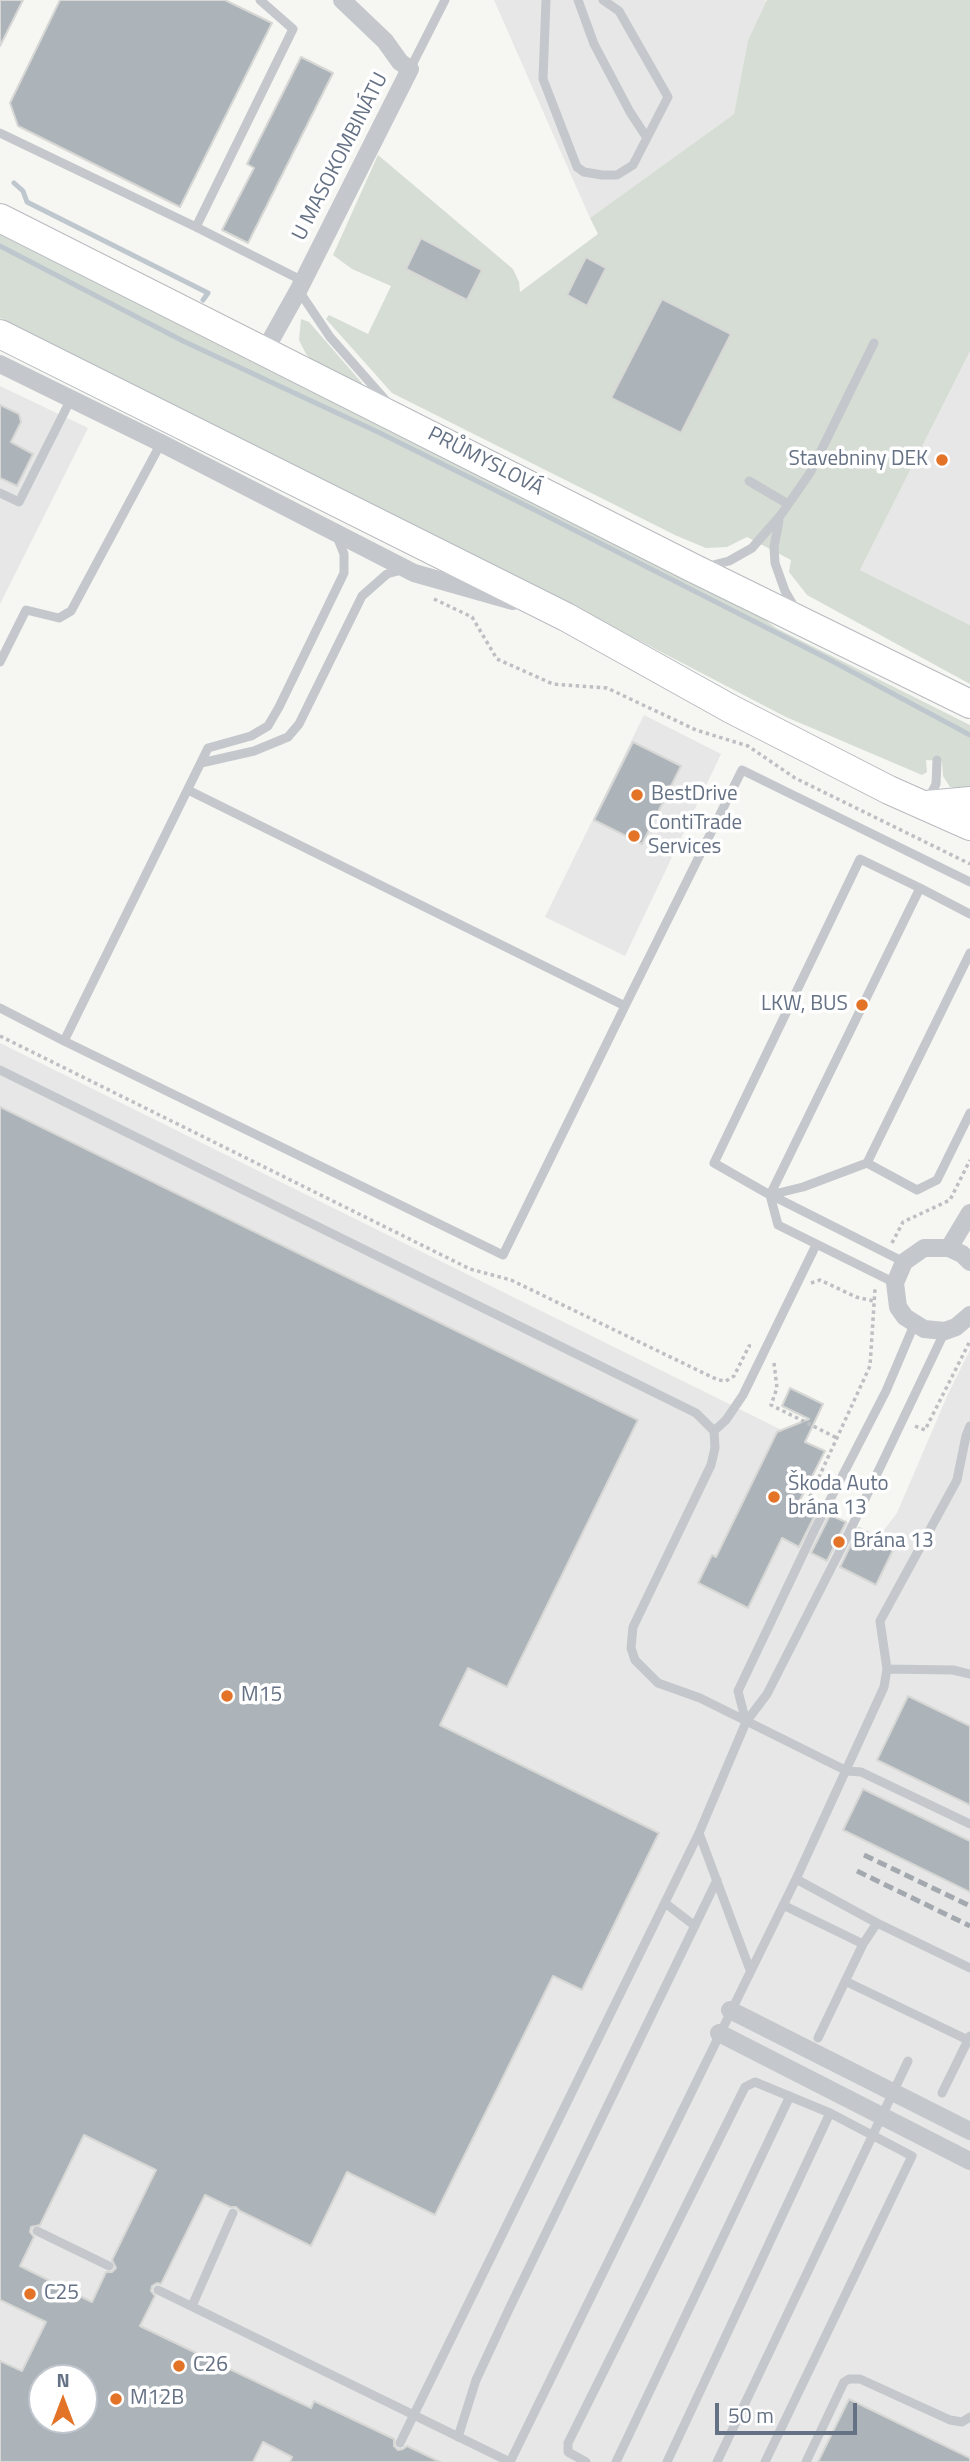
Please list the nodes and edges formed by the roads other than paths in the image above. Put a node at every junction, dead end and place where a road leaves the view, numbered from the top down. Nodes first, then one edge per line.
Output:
1 (260, 0) edge
2 (342, 0) edge
3 (445, 0) edge
4 (546, 0) edge
5 (578, 0) edge
6 (603, 0) edge
7 (410, 69) junction
8 (0, 133) edge
9 (647, 138) junction
10 (0, 218) edge
11 (196, 227) junction
12 (301, 286) junction
13 (0, 334) edge
14 (874, 343) dead end
15 (264, 352) junction
16 (0, 364) edge
17 (71, 399) junction
18 (403, 420) junction
19 (161, 443) junction
20 (749, 481) dead end
21 (0, 493) edge
22 (789, 504) junction
23 (780, 516) junction
24 (335, 533) junction
25 (693, 568) junction
26 (406, 569) junction
27 (566, 617) junction
28 (803, 621) junction
29 (0, 662) edge
30 (968, 703) edge
31 (937, 760) dead end
32 (201, 763) junction
33 (188, 790) junction
34 (970, 801) edge
35 (924, 806) junction
36 (970, 826) edge
37 (970, 882) edge
38 (920, 888) junction
39 (970, 914) edge
40 (970, 953) edge
41 (625, 1006) junction
42 (0, 1008) edge
43 (64, 1041) junction
44 (0, 1070) edge
45 (970, 1113) edge
46 (867, 1163) junction
47 (770, 1195) junction
48 (970, 1213) edge
49 (816, 1245) junction
50 (949, 1248) junction
51 (904, 1262) junction
52 (970, 1262) edge
53 (895, 1283) junction
54 (970, 1315) edge
55 (914, 1325) junction
56 (945, 1331) junction
57 (970, 1426) edge
58 (714, 1431) junction
59 (887, 1669) junction
60 (970, 1674) edge
61 (746, 1723) junction
62 (847, 1771) junction
63 (970, 1824) edge
64 (699, 1833) junction
65 (796, 1879) junction
66 (717, 1880) junction
67 (665, 1903) junction
68 (783, 1905) junction
69 (877, 1923) junction
70 (695, 1926) junction
71 (863, 1944) junction
72 (970, 1968) edge
73 (750, 1970) junction
74 (845, 1981) junction
75 (730, 2010) junction
76 (719, 2034) junction
77 (818, 2038) dead end
78 (969, 2039) edge
79 (908, 2061) dead end
80 (893, 2092) junction
81 (942, 2093) dead end
82 (790, 2096) junction
83 (830, 2113) junction
84 (882, 2116) junction
85 (970, 2131) edge
86 (873, 2135) junction
87 (970, 2161) edge
88 (233, 2213) dead end
89 (37, 2231) dead end
90 (109, 2266) dead end
91 (158, 2290) dead end
92 (192, 2306) junction
93 (414, 2415) junction
94 (970, 2417) edge
95 (458, 2437) junction
96 (400, 2442) dead end
97 (510, 2462) edge
98 (586, 2462) edge
99 (616, 2462) edge
100 (667, 2462) edge
101 (717, 2462) edge
102 (765, 2462) edge
103 (806, 2462) edge

1 - 11 lane
2 - 7 street, U MASOKOMBINÁTU
3 - 7 lane
4 - 9 lane
5 - 9 lane
6 - 9 lane
7 - 12 street, U MASOKOMBINÁTU
8 - 11 lane
10 - 15 main road, PRŮMYSLOVÁ
11 - 12 lane
12 - 15 street, U MASOKOMBINÁTU
12 - 18 lane
13 - 27 main road
14 - 22 lane
15 - 18 main road, PRŮMYSLOVÁ
16 - 17 street
17 - 19 street
17 - 21 lane
18 - 25 main road, PRŮMYSLOVÁ
19 - 24 street
19 - 29 lane
20 - 22 lane
22 - 23 lane
23 - 25 lane
23 - 28 lane
24 - 26 street
24 - 32 lane
25 - 28 main road, PRŮMYSLOVÁ
26 - 27 street
26 - 32 lane
27 - 35 main road
28 - 30 main road, PRŮMYSLOVÁ
31 - 35 lane
32 - 33 lane
33 - 41 lane
33 - 43 lane
34 - 35 main road
35 - 36 main road
37 - 41 lane
38 - 39 lane
38 - 47 lane
38 - 47 lane
40 - 46 lane
41 - 43 lane
42 - 43 lane
44 - 58 lane
45 - 46 lane
46 - 47 lane
47 - 49 lane
47 - 51 lane
48 - 50 street
49 - 53 lane
49 - 58 lane
50 - 51 street
50 - 52 street
51 - 53 street
53 - 55 street
54 - 56 street
55 - 56 street
55 - 61 lane
56 - 61 lane
57 - 59 lane
58 - 61 lane
59 - 60 lane
59 - 62 lane
61 - 62 lane
61 - 64 lane
62 - 63 lane
62 - 65 lane
64 - 66 lane
64 - 67 lane
65 - 68 lane
65 - 69 lane
66 - 70 lane
66 - 73 lane
67 - 70 lane
67 - 93 lane
68 - 71 lane
68 - 73 lane
69 - 71 lane
69 - 72 lane
70 - 95 lane
71 - 74 lane
73 - 75 lane
74 - 77 lane
74 - 78 lane
75 - 76 lane
75 - 80 street
76 - 84 street
76 - 97 lane
78 - 81 lane
79 - 80 lane
80 - 84 lane
80 - 85 street
82 - 83 lane
82 - 98 lane
82 - 99 lane
83 - 86 lane
83 - 100 lane
84 - 86 lane
84 - 87 street
86 - 101 lane
86 - 102 lane
88 - 92 lane
89 - 90 lane
91 - 92 lane
92 - 93 lane
93 - 95 lane
93 - 96 lane
94 - 103 lane
95 - 97 lane

